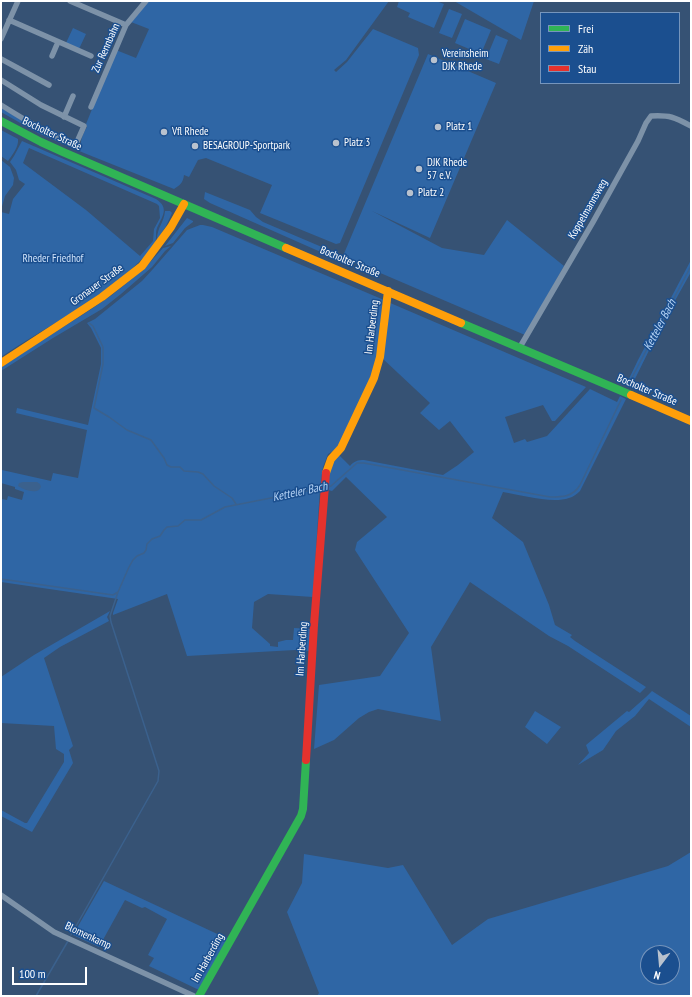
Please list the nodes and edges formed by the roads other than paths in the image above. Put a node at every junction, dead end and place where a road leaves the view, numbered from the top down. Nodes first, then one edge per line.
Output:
1 (18, 1) edge
2 (70, 1) edge
3 (146, 1) edge
4 (9, 20) junction
5 (126, 25) junction
6 (1, 39) edge
7 (58, 42) junction
8 (52, 56) dead end
9 (91, 56) dead end
10 (1, 59) edge
11 (1, 80) edge
12 (49, 85) dead end
13 (73, 96) dead end
14 (1, 105) edge
15 (91, 108) dead end
16 (64, 117) junction
17 (1, 121) edge
18 (691, 126) edge
19 (184, 204) junction
20 (388, 291) junction
21 (520, 347) junction
22 (1, 363) edge
23 (691, 421) edge
24 (1, 895) edge
25 (194, 996) edge
26 (199, 996) edge

1 - 4 street
2 - 5 street
3 - 5 street, Zur Rennbahn
4 - 6 street
4 - 7 street
5 - 15 street, Zur Rennbahn
7 - 8 street
7 - 9 street
10 - 12 street
11 - 16 street
13 - 16 street
14 - 16 street
17 - 19 street, Bocholter Straße
18 - 21 street, Koppelmannsweg
19 - 20 street, Bocholter Straße
19 - 22 street, Gronauer Straße
20 - 21 street, Bocholter Straße
20 - 26 street, Im Harberding
21 - 23 street, Bocholter Straße
24 - 25 street, Blomenkamp

